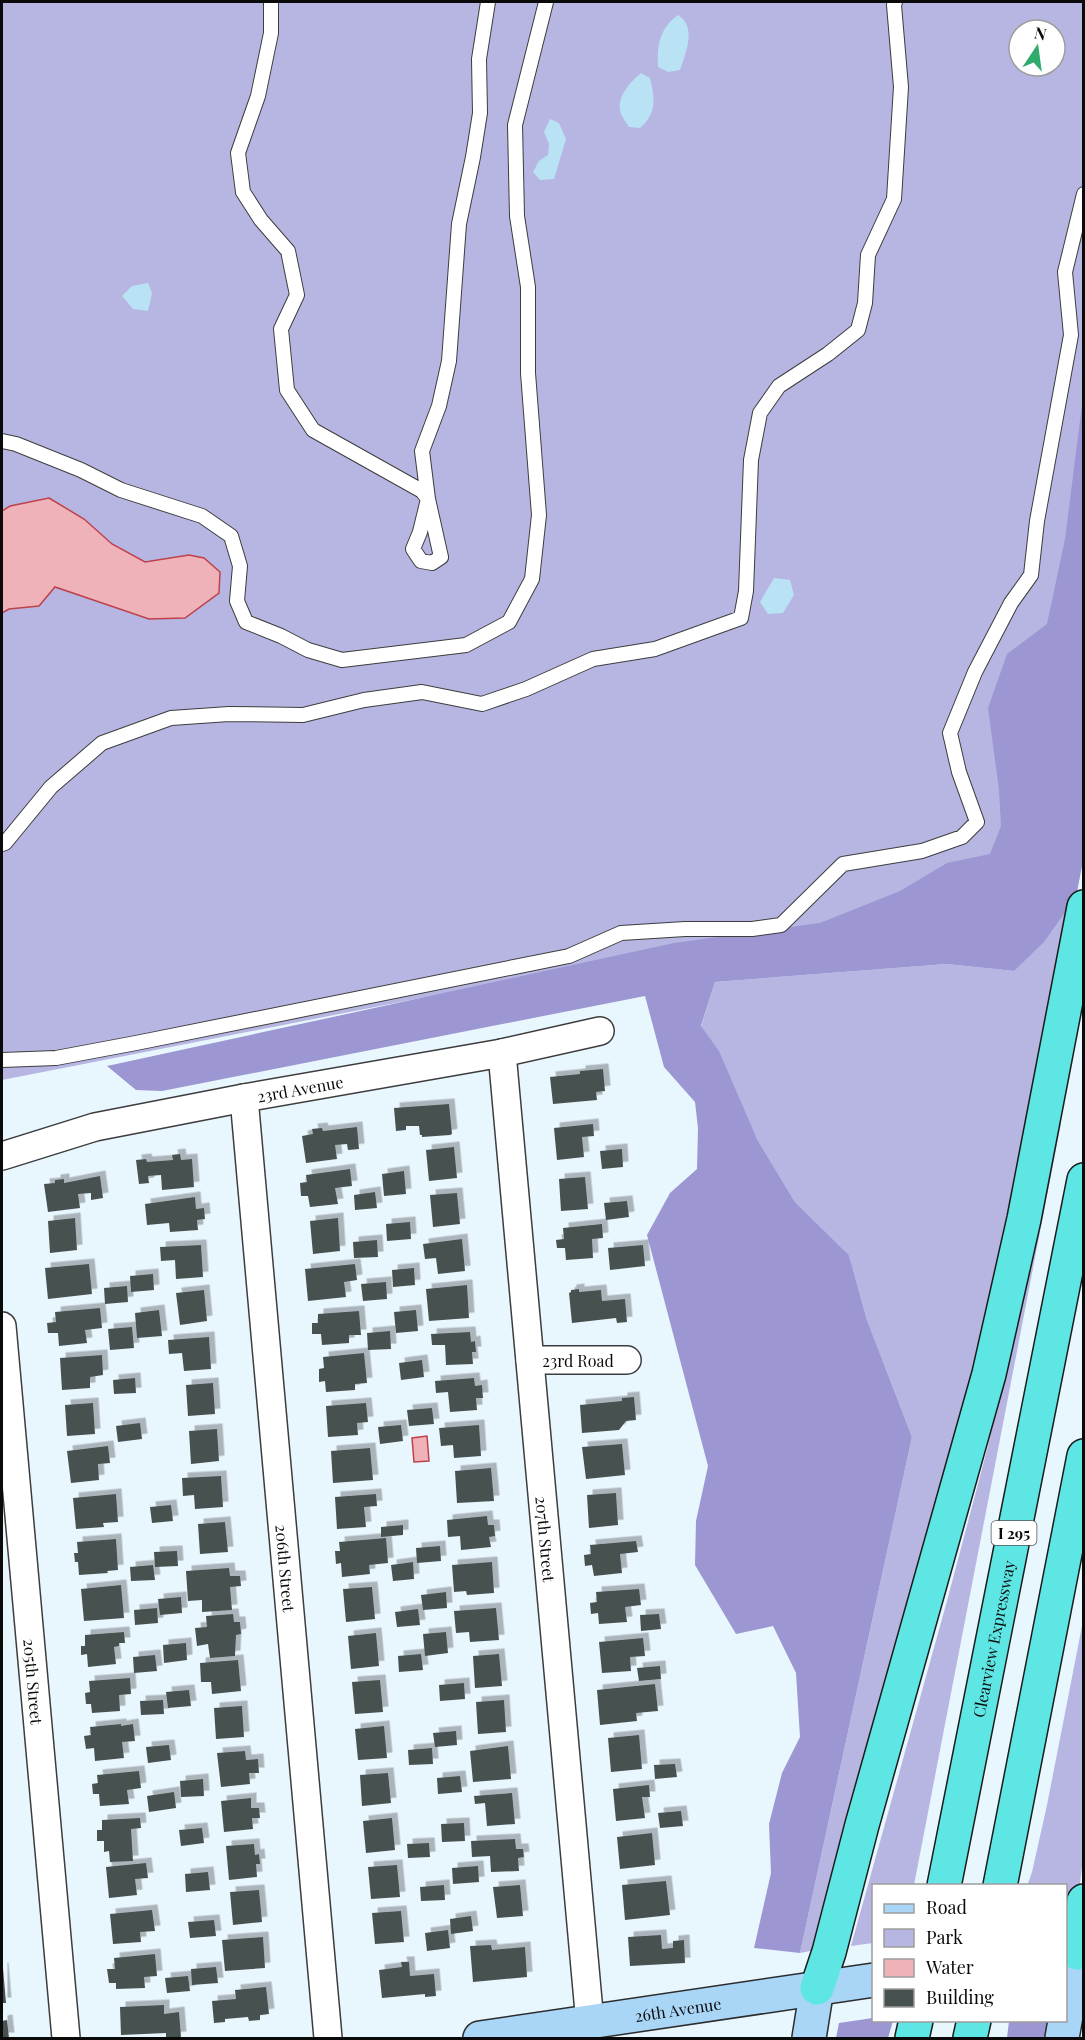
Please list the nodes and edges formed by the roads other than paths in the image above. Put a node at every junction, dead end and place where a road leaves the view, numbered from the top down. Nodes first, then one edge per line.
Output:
1 (271, 2) edge
2 (488, 2) edge
3 (546, 2) edge
4 (896, 2) edge
5 (1083, 194) edge
6 (2, 441) edge
7 (2, 844) edge
8 (1083, 907) edge
9 (600, 1031) dead end
10 (502, 1053) junction
11 (2, 1060) edge
12 (244, 1098) junction
13 (2, 1156) edge
14 (1083, 1180) edge
15 (2, 1326) edge
16 (530, 1360) junction
17 (627, 1360) dead end
18 (1083, 1456) edge
19 (944, 1884) edge
20 (1000, 1884) edge
21 (1083, 1901) edge
22 (1077, 1953) edge
23 (872, 1980) edge
24 (817, 1988) junction
25 (1067, 2010) edge
26 (916, 2022) edge
27 (974, 2022) edge
28 (1065, 2022) edge
29 (590, 2023) junction
30 (66, 2038) edge
31 (328, 2038) edge
32 (480, 2038) edge
33 (809, 2038) edge
34 (912, 2038) edge
35 (970, 2038) edge
36 (1062, 2038) edge

1 - 2 lane
3 - 6 lane
4 - 7 lane
5 - 11 lane
8 - 24 highway
9 - 10 street, 23rd Avenue
10 - 12 street, 23rd Avenue
10 - 16 street, 207th Street
12 - 13 street, 23rd Avenue
12 - 31 street, 206th Street
14 - 19 highway, Clearview Expressway / I 295
15 - 30 street, 205th Street
16 - 17 street, 23rd Road
16 - 29 street, 207th Street
18 - 20 highway
21 - 22 highway
22 - 25 street
23 - 24 street, 26th Avenue
24 - 29 street, 26th Avenue
24 - 33 street
26 - 34 highway
27 - 35 highway
28 - 36 street
29 - 32 street, 26th Avenue

